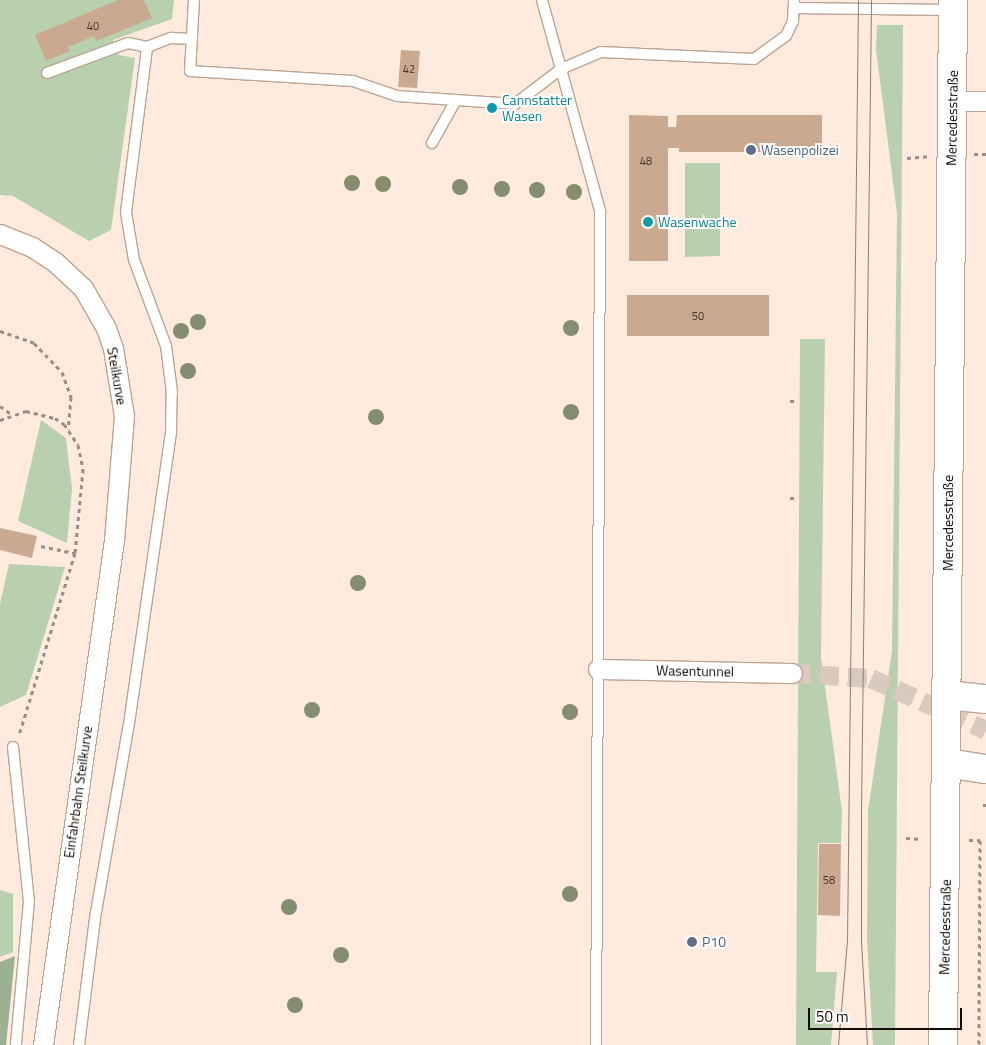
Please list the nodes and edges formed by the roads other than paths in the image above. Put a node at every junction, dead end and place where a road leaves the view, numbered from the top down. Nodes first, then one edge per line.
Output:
1 (194, 0) edge
2 (542, 0) edge
3 (794, 4) edge
4 (953, 5) edge
5 (192, 39) junction
6 (146, 47) junction
7 (561, 69) junction
8 (47, 73) dead end
9 (456, 100) junction
10 (952, 101) junction
11 (986, 101) edge
12 (432, 143) dead end
13 (0, 234) edge
14 (114, 540) joint
15 (598, 669) junction
16 (792, 673) tunnel mouth
17 (947, 695) junction
18 (986, 699) edge
19 (13, 747) road end
20 (947, 763) junction
21 (986, 769) edge
22 (16, 1045) edge
23 (44, 1045) edge
24 (79, 1045) edge
25 (596, 1045) edge
26 (943, 1045) edge

1 - 5 lane
2 - 7 lane
3 - 4 lane
3 - 7 lane
4 - 10 main road, Mercedesstraße
5 - 6 lane
5 - 9 lane
6 - 8 lane
6 - 24 lane
7 - 9 lane
7 - 15 lane
9 - 12 lane
10 - 11 street
10 - 17 main road, Mercedesstraße
13 - 14 street, Steilkurve
14 - 23 street, Einfahrbahn Steilkurve
15 - 16 street, Wasentunnel
15 - 25 lane
17 - 18 main road
17 - 20 main road, Mercedesstraße
19 - 22 lane
20 - 21 main road
20 - 26 main road, Mercedesstraße

